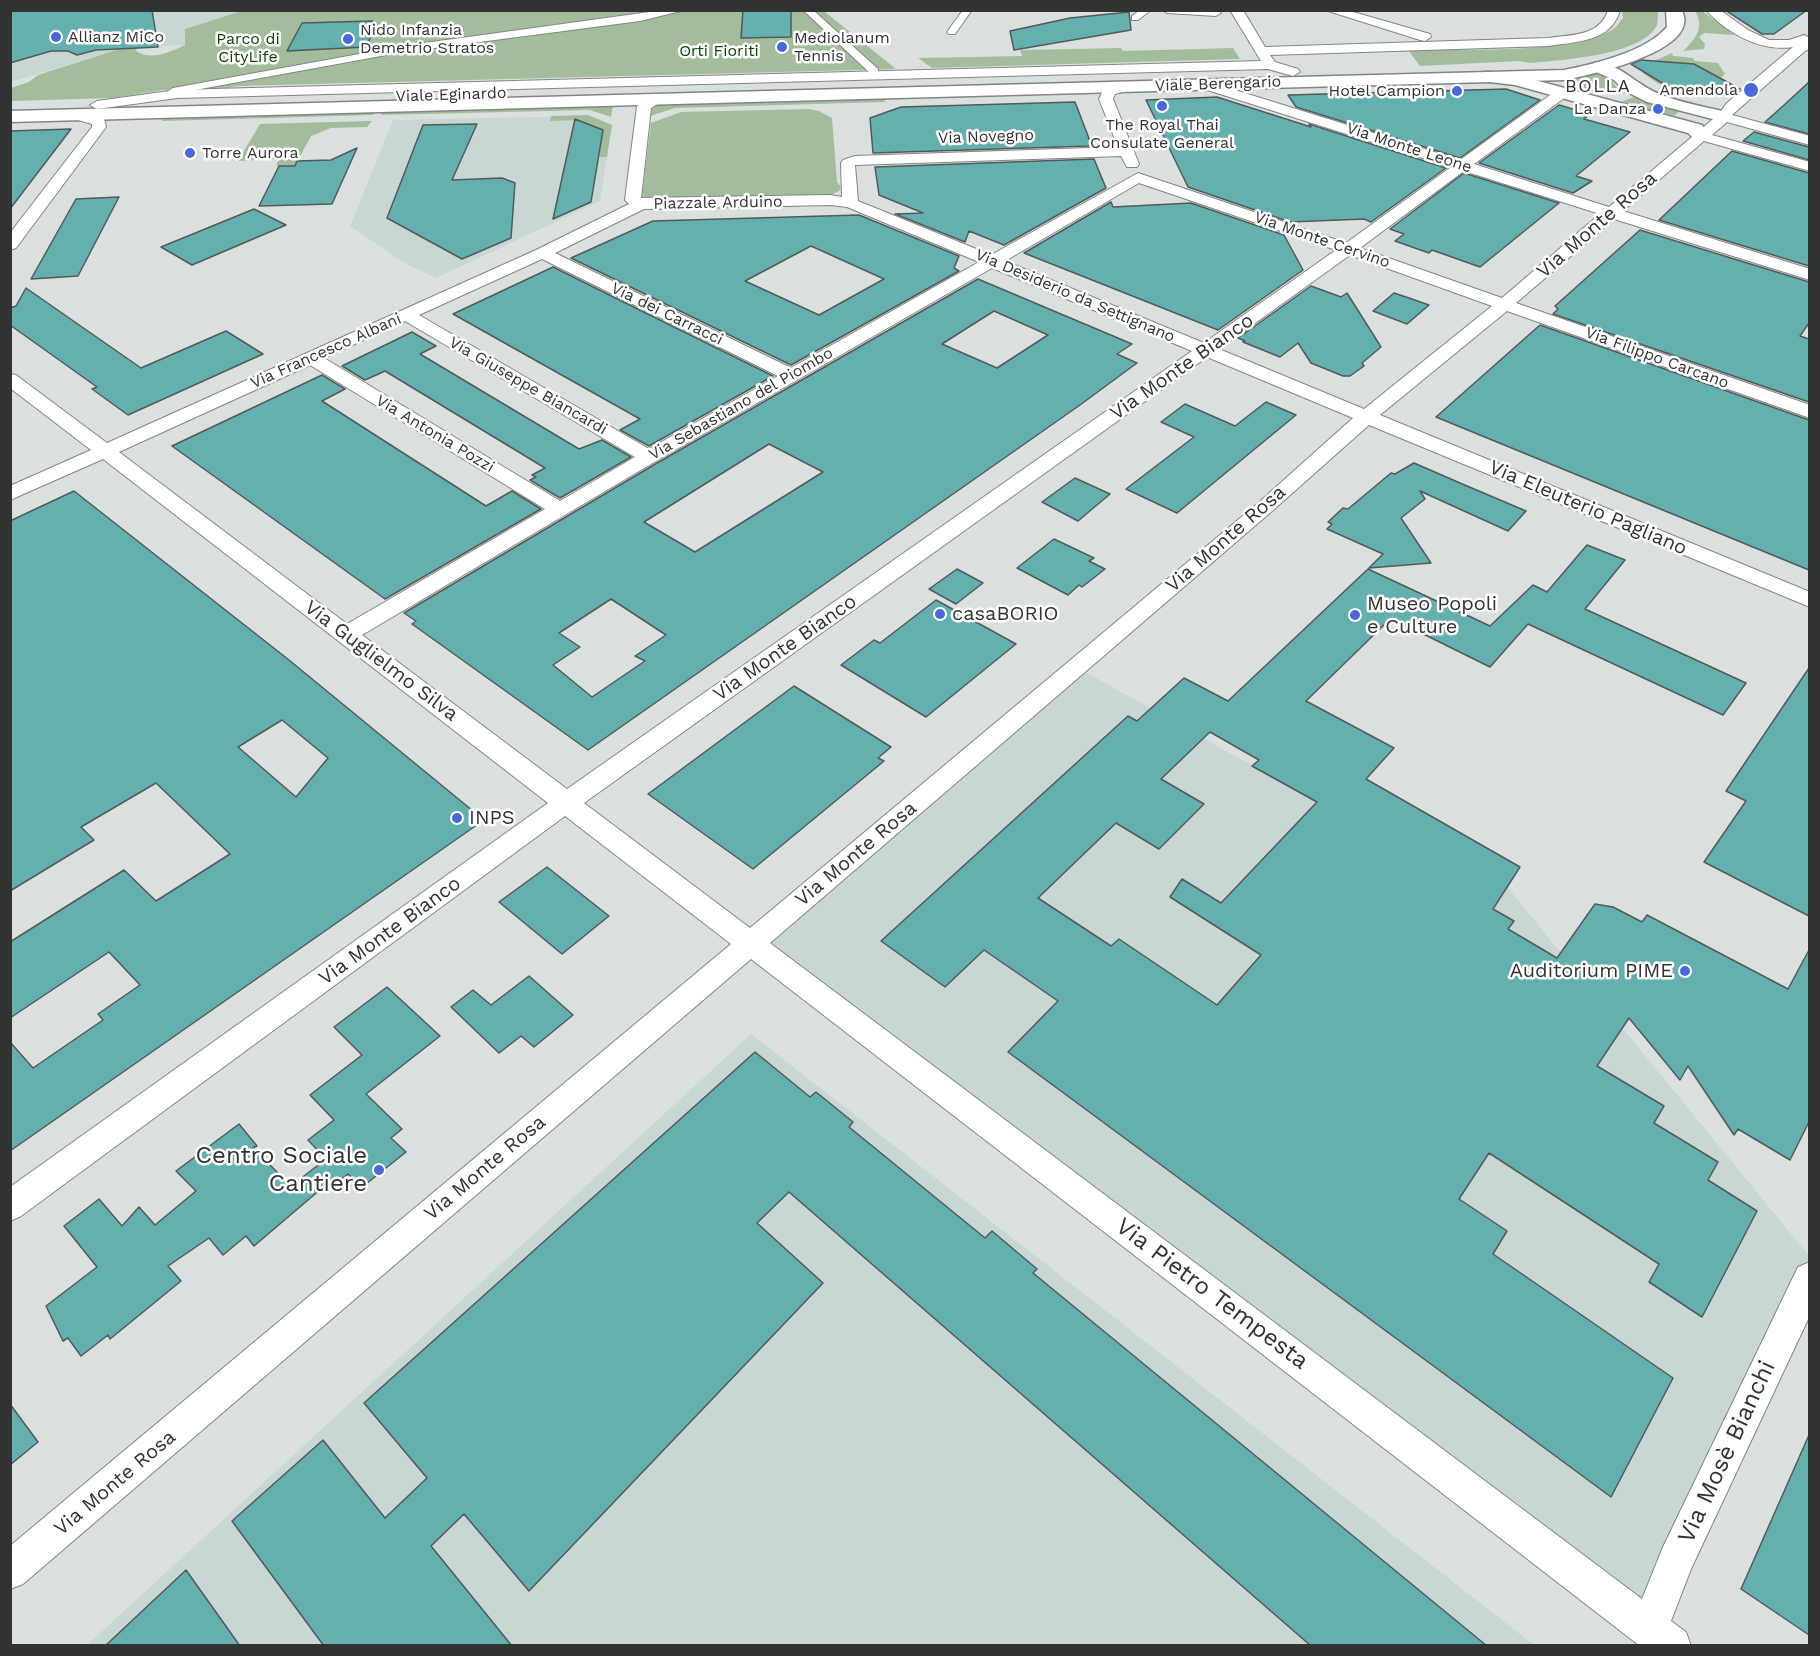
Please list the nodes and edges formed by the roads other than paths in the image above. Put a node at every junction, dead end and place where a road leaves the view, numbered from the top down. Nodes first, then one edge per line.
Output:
1 (681, 10) edge
2 (807, 10) edge
3 (968, 10) edge
4 (1147, 10) edge
5 (1167, 10) edge
6 (1236, 10) edge
7 (1614, 10) edge
8 (1712, 10) edge
9 (1335, 11) edge
10 (1216, 13) dead end
11 (1675, 14) edge
12 (1135, 18) dead end
13 (952, 32) dead end
14 (1425, 37) dead end
15 (1806, 41) edge
16 (1261, 51) junction
17 (1269, 65) junction
18 (1585, 65) junction
19 (1293, 72) junction
20 (1625, 74) junction
21 (1548, 75) junction
22 (1487, 77) junction
23 (628, 82) joint
24 (882, 83) junction
25 (1206, 85) junction
26 (804, 86) junction
27 (1126, 87) junction
28 (568, 88) junction
29 (173, 91) dead end
30 (1562, 93) junction
31 (1581, 98) junction
32 (658, 99) junction
33 (10, 107) edge
34 (282, 110) junction
35 (76, 115) junction
36 (10, 117) edge
37 (1724, 117) junction
38 (1701, 136) junction
39 (1809, 141) edge
40 (1125, 151) junction
41 (1461, 165) junction
42 (1809, 167) edge
43 (1138, 178) junction
44 (850, 203) junction
45 (641, 204) junction
46 (1612, 213) junction
47 (10, 245) edge
48 (1348, 249) junction
49 (542, 253) junction
50 (992, 261) junction
51 (1809, 275) edge
52 (1505, 304) junction
53 (407, 315) junction
54 (1206, 350) junction
55 (311, 358) junction
56 (792, 375) junction
57 (10, 379) edge
58 (1809, 412) edge
59 (1367, 416) junction
60 (105, 451) junction
61 (649, 457) junction
62 (10, 494) edge
63 (559, 509) junction
64 (1809, 600) edge
65 (346, 634) junction
66 (567, 802) junction
67 (751, 942) junction
68 (10, 1206) edge
69 (1809, 1278) edge
70 (10, 1571) edge
71 (1660, 1637) edge

1 - 29 street
2 - 24 street
3 - 13 street
4 - 12 street
5 - 10 street
6 - 16 street
7 - 16 street, Viale Berengario
8 - 15 street
9 - 14 street
11 - 20 main road
15 - 37 street, Via Monte Rosa
16 - 17 street
17 - 19 street, Viale Berengario
17 - 23 street, Viale Berengario
18 - 19 main road, Viale Berengario
18 - 20 main road
18 - 21 main road
18 - 21 main road, Viale Berengario
19 - 24 main road, Viale Berengario
20 - 31 main road
20 - 37 main road
21 - 22 main road, Viale Berengario
21 - 30 main road
22 - 25 main road, Viale Berengario
22 - 30 main road
23 - 28 street, Viale Eginardo
24 - 26 main road
24 - 27 main road, Viale Berengario
24 - 32 main road
25 - 27 main road, Viale Berengario
25 - 41 street, Via Monte Leone
26 - 28 main road, Viale Eginardo
26 - 32 main road
27 - 40 street
28 - 33 main road, Viale Eginardo
28 - 34 main road
30 - 31 main road
30 - 41 street, Via Monte Bianco
31 - 38 main road
32 - 34 main road, Viale Eginardo
32 - 45 street, Piazzale Arduino
34 - 35 main road, Viale Eginardo
35 - 36 main road, Viale Eginardo
35 - 47 street
37 - 38 street, Via Monte Rosa
37 - 39 street
38 - 42 street
38 - 46 street, Via Monte Rosa
40 - 43 street
40 - 44 street, Via Novegno
41 - 46 street, Via Monte Leone
41 - 48 street, Via Monte Bianco
43 - 48 street, Via Monte Cervino
43 - 50 street, Via Sebastiano del Piombo
44 - 45 street, Piazzale Arduino
44 - 50 street, Via Desiderio da Settignano
45 - 49 street, Via Francesco Albani
46 - 51 street, Via Monte Leone
46 - 52 street, Via Monte Rosa
48 - 52 street, Via Monte Cervino
48 - 54 street, Via Monte Bianco
49 - 53 street, Via Francesco Albani
49 - 56 street, Via dei Carracci
50 - 54 street, Via Desiderio da Settignano
50 - 56 street, Via Sebastiano del Piombo
52 - 58 street, Via Filippo Carcano
52 - 59 street, Via Monte Rosa
53 - 55 street, Via Francesco Albani
53 - 61 street, Via Giuseppe Biancardi
54 - 59 street, Via Desiderio da Settignano
54 - 66 street, Via Monte Bianco
55 - 60 street, Via Francesco Albani
55 - 63 street, Via Antonia Pozzi
56 - 61 street, Via Sebastiano del Piombo
57 - 60 street, Via Guglielmo Silva
59 - 64 street, Via Eleuterio Pagliano
59 - 67 street, Via Monte Rosa
60 - 62 street, Via Francesco Albani
60 - 65 street, Via Guglielmo Silva
61 - 63 street, Via Sebastiano del Piombo
63 - 65 street, Via Sebastiano del Piombo
65 - 66 street, Via Guglielmo Silva
66 - 67 street, Via Guglielmo Silva
66 - 68 street, Via Monte Bianco
67 - 70 street, Via Monte Rosa
67 - 71 street, Via Pietro Tempesta
69 - 71 street, Via Mosè Bianchi

